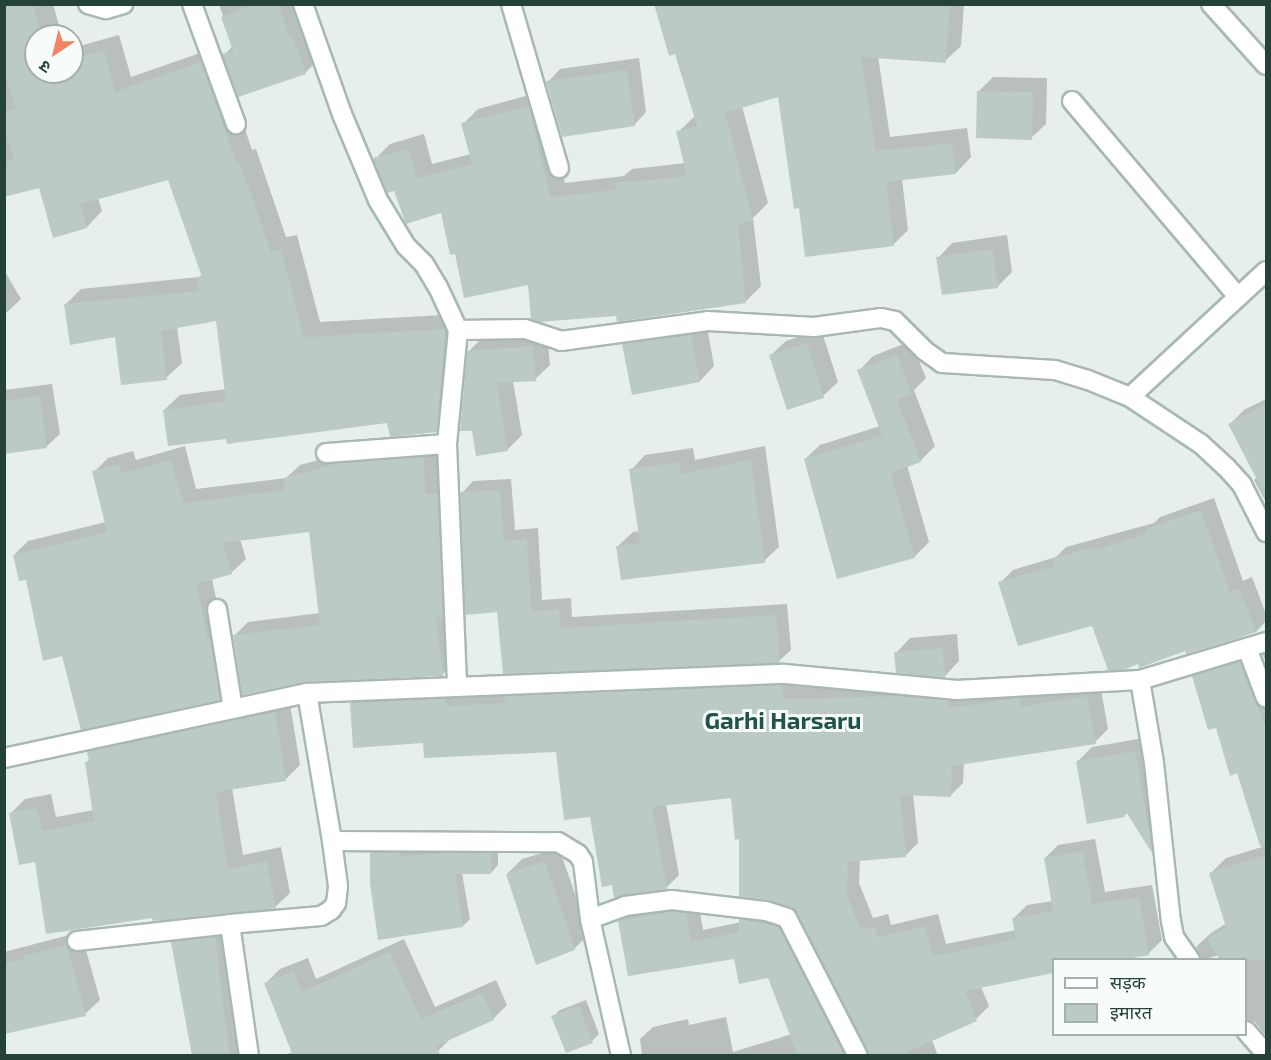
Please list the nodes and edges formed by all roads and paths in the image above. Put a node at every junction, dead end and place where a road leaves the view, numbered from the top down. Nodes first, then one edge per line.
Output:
1 (88, 4) edge
2 (123, 4) edge
3 (192, 4) edge
4 (303, 4) edge
5 (511, 4) edge
6 (1211, 4) edge
7 (1266, 65) edge
8 (1072, 101) dead end
9 (236, 124) dead end
10 (560, 168) dead end
11 (1266, 271) edge
12 (1238, 297) junction
13 (458, 330) junction
14 (1130, 397) junction
15 (447, 444) junction
16 (326, 453) dead end
17 (1266, 532) edge
18 (217, 609) dead end
19 (1266, 642) edge
20 (1247, 648) junction
21 (1140, 680) junction
22 (457, 687) junction
23 (307, 693) junction
24 (1266, 698) edge
25 (233, 709) junction
26 (4, 758) edge
27 (332, 841) junction
28 (590, 919) junction
29 (230, 924) junction
30 (77, 941) dead end
31 (1189, 958) edge
32 (1247, 1033) edge
33 (1266, 1054) edge
34 (249, 1056) edge
35 (621, 1056) edge
36 (858, 1056) edge

1 - 2 street
3 - 9 street
4 - 13 street
5 - 10 street
6 - 7 street
8 - 12 street
11 - 12 street
12 - 14 street
13 - 14 street
13 - 15 street
14 - 17 street
15 - 16 street
15 - 22 street
18 - 25 street
19 - 20 street
20 - 21 street
20 - 24 street
21 - 22 street
21 - 31 street
22 - 23 street
23 - 25 street
23 - 27 street
25 - 26 street
27 - 28 street
27 - 29 street
28 - 35 street
28 - 36 street
29 - 30 street
29 - 34 street
32 - 33 street

